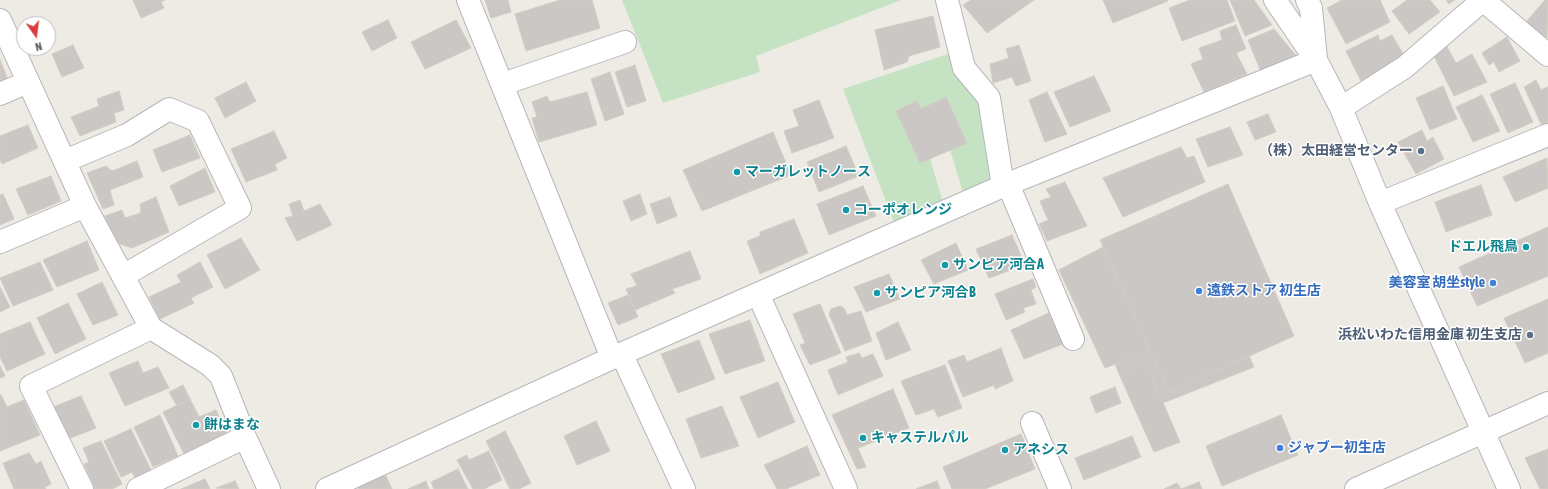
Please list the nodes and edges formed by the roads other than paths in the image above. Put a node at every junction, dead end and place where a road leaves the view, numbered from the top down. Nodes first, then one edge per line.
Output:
1 (468, 0) edge
2 (947, 0) edge
3 (1274, 0) edge
4 (1307, 0) edge
5 (1483, 0) edge
6 (0, 20) edge
7 (625, 42) dead end
8 (1548, 55) edge
9 (1316, 60) junction
10 (28, 82) junction
11 (504, 84) junction
12 (0, 94) edge
13 (1341, 108) junction
14 (1548, 135) edge
15 (65, 161) junction
16 (1005, 185) junction
17 (1380, 203) junction
18 (85, 206) junction
19 (0, 242) edge
20 (123, 276) junction
21 (758, 294) junction
22 (151, 328) junction
23 (1073, 339) dead end
24 (617, 357) junction
25 (1548, 403) edge
26 (1032, 423) dead end
27 (1482, 432) junction
28 (245, 437) junction
29 (82, 489) edge
30 (138, 489) edge
31 (269, 489) edge
32 (327, 489) edge
33 (684, 489) edge
34 (846, 489) edge
35 (1060, 489) edge
36 (1356, 489) edge
37 (1509, 489) edge

1 - 11 street
2 - 16 street
3 - 9 street
4 - 9 street
5 - 8 street
5 - 13 street
6 - 10 street
7 - 11 street
9 - 13 street
9 - 16 street
10 - 12 street
10 - 15 street
11 - 24 street
13 - 17 street
14 - 17 street
15 - 18 street
15 - 20 street
16 - 21 street
16 - 23 street
17 - 27 street
18 - 19 street
18 - 20 street
20 - 22 street
21 - 24 street
21 - 34 street
22 - 28 street
22 - 29 street
24 - 32 street
24 - 33 street
25 - 27 street
26 - 35 street
27 - 36 street
27 - 37 street
28 - 30 street
28 - 31 street

